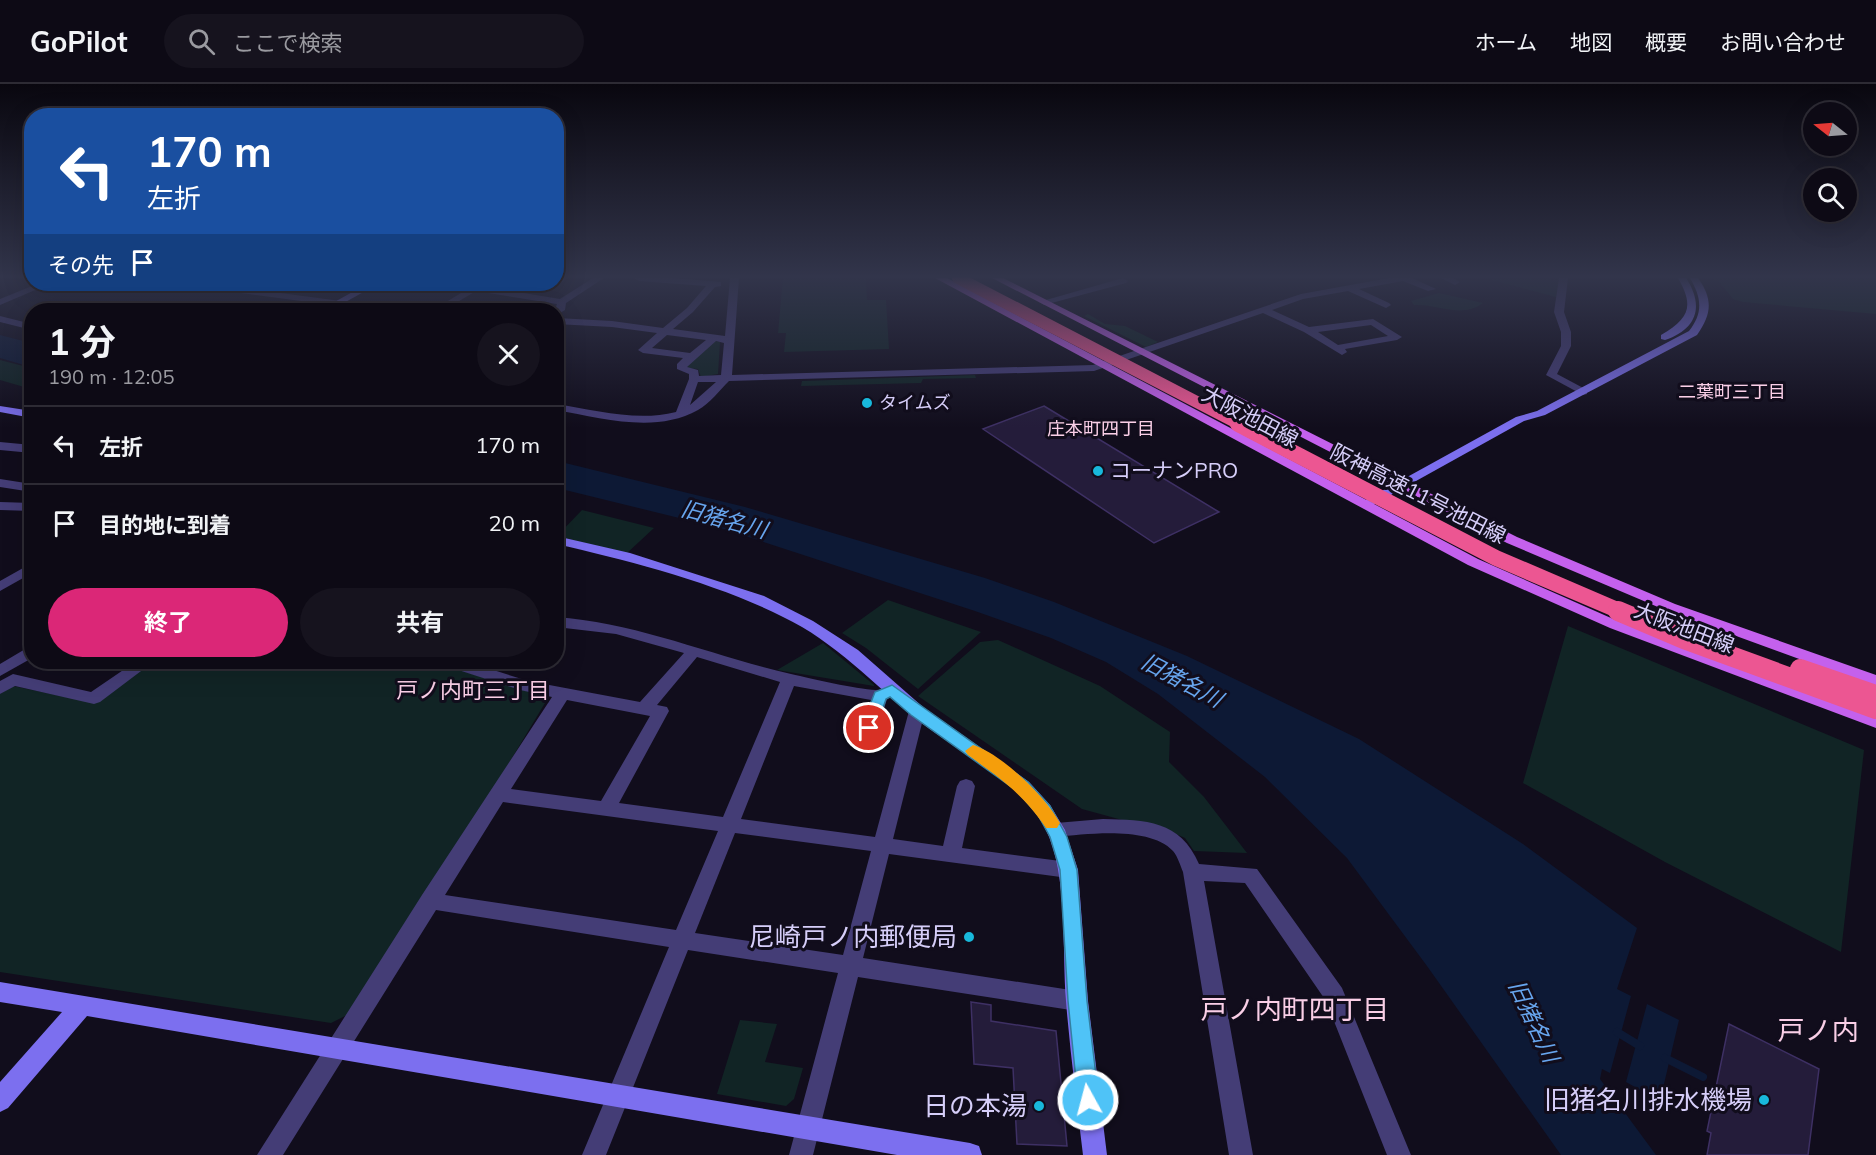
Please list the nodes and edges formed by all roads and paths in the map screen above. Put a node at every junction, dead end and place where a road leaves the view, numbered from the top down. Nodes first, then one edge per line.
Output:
1 (632, 328) edge
2 (668, 328) edge
3 (729, 328) edge
4 (1035, 328) edge
5 (1054, 328) edge
6 (1073, 328) edge
7 (1092, 328) edge
8 (1211, 328) edge
9 (1303, 328) edge
10 (1324, 328) edge
11 (1383, 328) edge
12 (1565, 328) edge
13 (1682, 328) edge
14 (1697, 328) edge
15 (1308, 330) junction
16 (664, 331) junction
17 (713, 339) junction
18 (728, 340) junction
19 (1336, 348) junction
20 (1139, 353) junction
21 (692, 356) junction
22 (1348, 356) dead end
23 (1103, 364) junction
24 (726, 378) junction
25 (694, 379) junction
26 (1573, 386) junction
27 (1583, 392) junction
28 (564, 408) edge
29 (0, 409) edge
30 (681, 413) junction
31 (24, 414) edge
32 (1520, 419) junction
33 (0, 446) edge
34 (24, 448) edge
35 (0, 483) edge
36 (1399, 485) junction
37 (24, 487) edge
38 (1366, 503) junction
39 (0, 506) edge
40 (24, 507) edge
41 (564, 542) edge
42 (0, 571) edge
43 (24, 573) edge
44 (24, 575) edge
45 (0, 587) edge
46 (564, 622) edge
47 (694, 651) junction
48 (24, 655) edge
49 (135, 669) edge
50 (474, 669) edge
51 (0, 671) edge
52 (789, 679) junction
53 (1875, 685) edge
54 (0, 688) edge
55 (563, 693) junction
56 (886, 693) junction
57 (644, 709) junction
58 (1876, 709) edge
59 (916, 711) junction
60 (1876, 722) edge
61 (864, 744) dead end
62 (966, 786) dead end
63 (497, 794) junction
64 (606, 808) junction
65 (729, 825) junction
66 (1056, 830) junction
67 (882, 845) junction
68 (951, 854) junction
69 (1068, 870) junction
70 (1193, 872) junction
71 (429, 901) junction
72 (681, 942) junction
73 (850, 968) junction
74 (0, 992) edge
75 (1077, 1001) junction
76 (82, 1005) junction
77 (338, 1046) junction
78 (618, 1097) junction
79 (0, 1100) edge
80 (808, 1129) junction
81 (269, 1155) edge
82 (594, 1155) edge
83 (801, 1155) edge
84 (970, 1155) edge
85 (1095, 1155) edge
86 (1240, 1155) edge
87 (1399, 1155) edge

1 - 16 street
2 - 16 street
3 - 18 street
4 - 23 main road, 大阪池田線
5 - 58 highway, 阪神高速11号池田線, bridge
6 - 53 highway, 阪神高速11号池田線, bridge
7 - 20 main road, 大阪池田線
8 - 20 street
9 - 15 street
10 - 15 street
11 - 19 street
12 - 26 street
13 - 26 street
14 - 27 street
15 - 19 street
16 - 17 street
16 - 21 street
17 - 18 street
17 - 21 street
18 - 24 street
19 - 22 street
20 - 23 street
20 - 36 main road, 大阪池田線
21 - 25 street
23 - 24 street
23 - 38 main road, 大阪池田線
24 - 25 street
24 - 30 street
25 - 30 street
26 - 27 street
26 - 32 street
27 - 32 street
28 - 30 street
29 - 31 street
32 - 36 street
33 - 34 street
35 - 37 street
36 - 38 street
36 - 53 main road, 大阪池田線
38 - 60 main road, 大阪池田線
39 - 40 street
41 - 56 street
42 - 43 street
44 - 45 street
46 - 47 street
47 - 52 street
47 - 57 street
48 - 51 street
49 - 54 street
50 - 55 street
52 - 56 street
52 - 65 street
55 - 57 street
55 - 63 street
56 - 59 street
56 - 61 street
57 - 64 street
59 - 66 street
59 - 67 street
62 - 68 street
63 - 64 street
63 - 71 street
64 - 65 street
65 - 67 street
65 - 72 street
66 - 69 street
66 - 70 street
67 - 68 street
67 - 73 street
68 - 69 street
69 - 75 street
70 - 86 street
70 - 87 street
71 - 72 street
71 - 77 street
72 - 73 street
72 - 78 street
73 - 75 street
73 - 80 street
74 - 76 street
75 - 85 street
76 - 77 street
76 - 79 street
77 - 78 street
77 - 81 street
78 - 80 street
78 - 82 street
80 - 83 street
80 - 84 street

